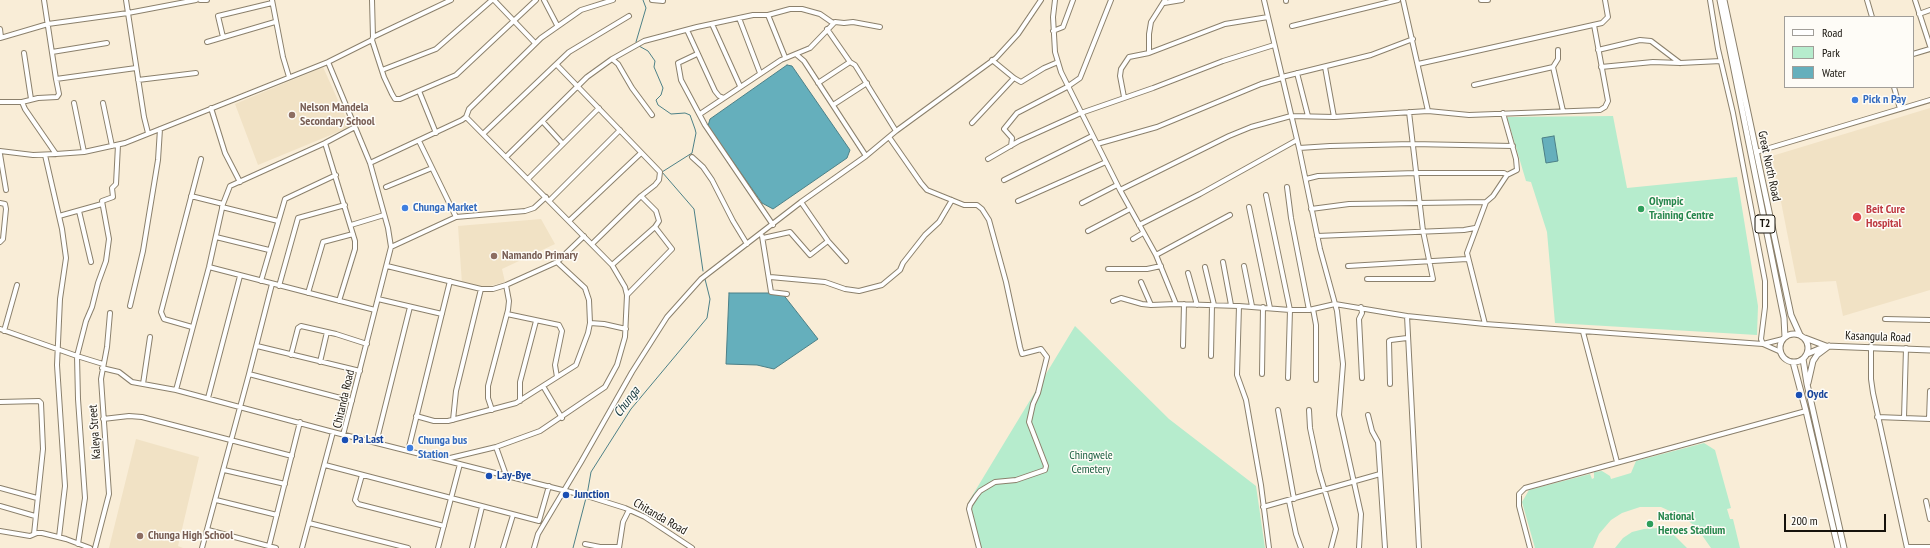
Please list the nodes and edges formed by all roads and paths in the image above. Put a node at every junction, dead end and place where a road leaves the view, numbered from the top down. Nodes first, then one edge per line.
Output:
1 (44, 0) edge
2 (126, 0) edge
3 (196, 0) edge
4 (200, 0) edge
5 (207, 0) edge
6 (372, 0) edge
7 (451, 0) edge
8 (493, 0) edge
9 (536, 0) edge
10 (544, 0) edge
11 (612, 0) edge
12 (652, 0) edge
13 (1041, 0) edge
14 (1056, 0) edge
15 (1073, 0) edge
16 (1112, 0) edge
17 (1182, 0) edge
18 (1264, 0) edge
19 (1398, 0) edge
20 (1403, 0) edge
21 (1481, 0) edge
22 (1488, 0) edge
23 (1605, 0) edge
24 (1710, 0) edge
25 (1720, 0) edge
26 (1724, 0) edge
27 (1867, 0) edge
28 (1915, 0) edge
29 (272, 1) edge
30 (663, 1) dead end
31 (1164, 2) edge
32 (1930, 10) edge
33 (128, 13) junction
34 (1919, 14) junction
35 (768, 15) junction
36 (629, 16) dead end
37 (1872, 16) edge
38 (1268, 17) junction
39 (739, 18) junction
40 (514, 20) junction
41 (275, 22) junction
42 (833, 23) junction
43 (48, 24) junction
44 (712, 24) junction
45 (557, 25) junction
46 (1594, 25) junction
47 (1292, 26) dead end
48 (880, 27) dead end
49 (0, 29) edge
50 (827, 29) junction
51 (687, 30) junction
52 (1053, 31) junction
53 (1, 37) edge
54 (223, 37) junction
55 (373, 38) junction
56 (1413, 39) junction
57 (207, 42) dead end
58 (107, 43) dead end
59 (535, 43) junction
60 (1274, 45) junction
61 (1930, 47) edge
62 (1558, 50) dead end
63 (1598, 50) junction
64 (52, 52) junction
65 (24, 53) dead end
66 (1149, 53) junction
67 (698, 54) junction
68 (1914, 54) edge
69 (797, 55) junction
70 (785, 57) junction
71 (612, 59) junction
72 (992, 60) junction
73 (1721, 61) junction
74 (328, 62) junction
75 (850, 62) junction
76 (1058, 62) junction
77 (1680, 63) junction
78 (1418, 64) junction
79 (557, 65) junction
80 (1325, 66) junction
81 (1553, 66) junction
82 (1601, 67) junction
83 (136, 68) junction
84 (382, 70) junction
85 (196, 73) dead end
86 (760, 73) junction
87 (1297, 73) junction
88 (289, 77) junction
89 (1282, 77) junction
90 (1014, 78) junction
91 (56, 79) junction
92 (138, 80) junction
93 (818, 83) junction
94 (867, 83) junction
95 (1474, 85) dead end
96 (740, 86) junction
97 (579, 87) junction
98 (1067, 87) junction
99 (1894, 88) edge
100 (419, 91) junction
101 (1124, 97) junction
102 (724, 98) junction
103 (31, 99) junction
104 (1930, 100) edge
105 (0, 102) edge
106 (22, 102) junction
107 (74, 103) dead end
108 (103, 103) dead end
109 (833, 105) junction
110 (211, 108) junction
111 (599, 108) junction
112 (1900, 109) junction
113 (1563, 111) junction
114 (1409, 112) junction
115 (1428, 112) junction
116 (1081, 113) junction
117 (1503, 113) junction
118 (700, 114) junction
119 (652, 115) dead end
120 (1291, 116) junction
121 (1308, 116) junction
122 (466, 117) junction
123 (1334, 117) junction
124 (543, 122) junction
125 (972, 123) dead end
126 (355, 127) junction
127 (160, 129) junction
128 (620, 130) junction
129 (896, 132) junction
130 (148, 133) junction
131 (436, 133) junction
132 (483, 134) junction
133 (1092, 136) junction
134 (889, 137) junction
135 (1296, 140) junction
136 (419, 141) junction
137 (324, 143) junction
138 (563, 144) junction
139 (1097, 144) junction
140 (1412, 144) junction
141 (118, 145) junction
142 (112, 146) junction
143 (1513, 146) junction
144 (1011, 147) junction
145 (1299, 148) junction
146 (0, 152) edge
147 (84, 152) junction
148 (1756, 152) junction
149 (641, 153) junction
150 (46, 154) junction
151 (56, 154) junction
152 (866, 156) junction
153 (506, 157) junction
154 (692, 157) dead end
155 (988, 158) dead end
156 (201, 159) dead end
157 (1106, 162) junction
158 (370, 163) junction
159 (432, 168) junction
160 (1416, 173) junction
161 (1507, 174) junction
162 (336, 175) junction
163 (528, 179) junction
164 (1306, 179) junction
165 (1004, 180) dead end
166 (240, 182) junction
167 (1117, 185) junction
168 (386, 187) dead end
169 (1287, 187) dead end
170 (6, 190) dead end
171 (1120, 190) junction
172 (1266, 195) dead end
173 (191, 196) junction
174 (641, 196) junction
175 (546, 197) junction
176 (952, 200) junction
177 (549, 201) junction
178 (1018, 201) dead end
179 (801, 202) junction
180 (1419, 202) junction
181 (1486, 202) junction
182 (0, 203) edge
183 (1082, 203) dead end
184 (102, 204) junction
185 (345, 205) junction
186 (223, 206) junction
187 (1249, 207) dead end
188 (1130, 209) junction
189 (1311, 209) junction
190 (79, 211) junction
191 (384, 215) junction
192 (1230, 215) dead end
193 (58, 216) junction
194 (456, 217) junction
195 (278, 221) junction
196 (569, 222) junction
197 (351, 225) junction
198 (773, 225) junction
199 (1139, 225) junction
200 (654, 227) junction
201 (1475, 228) junction
202 (1088, 231) dead end
203 (1423, 231) junction
204 (1144, 233) junction
205 (353, 234) junction
206 (584, 236) junction
207 (762, 236) junction
208 (1318, 236) junction
209 (216, 237) junction
210 (1133, 239) dead end
211 (828, 241) junction
212 (0, 242) edge
213 (592, 244) junction
214 (747, 244) junction
215 (391, 247) junction
216 (269, 250) junction
217 (1156, 255) junction
218 (1467, 259) junction
219 (846, 261) dead end
220 (1430, 261) junction
221 (91, 262) dead end
222 (558, 262) junction
223 (1224, 262) dead end
224 (612, 265) junction
225 (387, 266) junction
226 (1161, 266) junction
227 (1244, 266) dead end
228 (1348, 266) dead end
229 (209, 267) junction
230 (1205, 267) dead end
231 (1108, 269) dead end
232 (1188, 273) dead end
233 (240, 276) junction
234 (770, 277) junction
235 (1367, 279) dead end
236 (260, 281) junction
237 (450, 282) junction
238 (1141, 282) dead end
239 (272, 284) junction
240 (16, 285) dead end
241 (506, 285) junction
242 (279, 286) junction
243 (482, 289) junction
244 (308, 293) junction
245 (626, 294) junction
246 (787, 294) dead end
247 (378, 299) junction
248 (340, 301) junction
249 (1113, 301) dead end
250 (1176, 304) junction
251 (1184, 304) junction
252 (1335, 304) junction
253 (1151, 305) junction
254 (1197, 305) junction
255 (1213, 305) junction
256 (1231, 305) junction
257 (130, 306) dead end
258 (1239, 306) junction
259 (1252, 306) junction
260 (410, 307) junction
261 (1263, 307) junction
262 (1361, 307) junction
263 (1270, 308) junction
264 (1311, 309) junction
265 (375, 310) junction
266 (1290, 310) junction
267 (110, 313) dead end
268 (442, 314) junction
269 (507, 314) junction
270 (1407, 316) junction
271 (1885, 319) dead end
272 (1930, 320) edge
273 (536, 322) junction
274 (590, 323) junction
275 (1485, 324) junction
276 (192, 326) junction
277 (626, 329) junction
278 (2, 330) edge
279 (327, 332) junction
280 (1584, 332) junction
281 (1802, 336) junction
282 (150, 337) dead end
283 (1407, 338) junction
284 (1784, 338) junction
285 (367, 344) junction
286 (1763, 344) junction
287 (257, 346) junction
288 (1183, 346) dead end
289 (1828, 346) junction
290 (1871, 346) junction
291 (58, 348) junction
292 (1906, 348) junction
293 (1930, 350) edge
294 (1781, 352) junction
295 (291, 354) junction
296 (1807, 354) junction
297 (77, 356) junction
298 (1211, 356) dead end
299 (1803, 359) junction
300 (320, 362) junction
301 (1793, 362) junction
302 (103, 366) junction
303 (360, 371) junction
304 (249, 374) junction
305 (1262, 374) dead end
306 (557, 377) junction
307 (1288, 378) dead end
308 (1362, 378) dead end
309 (1316, 380) dead end
310 (143, 384) junction
311 (1390, 384) dead end
312 (1807, 384) junction
313 (543, 386) junction
314 (176, 390) junction
315 (1930, 391) edge
316 (208, 398) junction
317 (352, 401) junction
318 (520, 401) junction
319 (0, 402) edge
320 (240, 406) junction
321 (492, 410) junction
322 (1278, 410) dead end
323 (1309, 410) dead end
324 (1806, 411) junction
325 (1368, 415) dead end
326 (416, 416) junction
327 (1877, 417) junction
328 (562, 418) junction
329 (1904, 418) junction
330 (104, 419) junction
331 (1930, 419) edge
332 (454, 420) junction
333 (300, 422) junction
334 (333, 432) junction
335 (343, 434) junction
336 (232, 440) junction
337 (376, 443) junction
338 (496, 447) junction
339 (408, 451) junction
340 (292, 456) junction
341 (446, 459) junction
342 (1617, 462) junction
343 (460, 464) junction
344 (325, 465) junction
345 (224, 470) junction
346 (1380, 474) junction
347 (362, 475) junction
348 (506, 475) junction
349 (1353, 483) junction
350 (286, 484) junction
351 (549, 486) junction
352 (0, 488) edge
353 (563, 490) junction
354 (1324, 490) junction
355 (37, 498) junction
356 (451, 498) junction
357 (1294, 499) junction
358 (216, 500) junction
359 (1926, 500) dead end
360 (1289, 501) junction
361 (0, 506) edge
362 (482, 506) junction
363 (1263, 507) junction
364 (629, 510) junction
365 (277, 515) junction
366 (512, 515) junction
367 (35, 516) junction
368 (1930, 519) edge
369 (309, 523) junction
370 (444, 526) junction
371 (208, 530) junction
372 (0, 531) edge
373 (34, 534) junction
374 (59, 537) junction
375 (584, 544) dead end
376 (78, 545) edge
377 (269, 546) junction
378 (619, 547) edge
379 (1930, 547) edge
380 (90, 548) edge
381 (95, 548) edge
382 (202, 548) edge
383 (276, 548) edge
384 (302, 548) edge
385 (408, 548) edge
386 (438, 548) edge
387 (472, 548) edge
388 (503, 548) edge
389 (534, 548) edge
390 (692, 548) edge
391 (979, 548) edge
392 (1269, 548) edge
393 (1302, 548) edge
394 (1331, 548) edge
395 (1359, 548) edge
396 (1385, 548) edge
397 (1419, 548) edge
398 (1530, 548) edge
399 (1838, 548) edge
400 (1844, 548) edge
401 (1907, 548) edge

1 - 43 street
2 - 33 street
3 - 33 street
4 - 5 street
6 - 55 street
7 - 55 street
8 - 40 street
8 - 84 street
9 - 40 street
10 - 45 street
11 - 45 street
12 - 30 street
13 - 72 street
14 - 52 street
15 - 52 street
16 - 98 street
17 - 31 street
18 - 38 street
19 - 47 street
20 - 56 street
21 - 22 street
23 - 46 street
24 - 73 street
25 - 284 main road, Great North Road / T2
26 - 148 main road, Great North Road / T2
27 - 37 street
28 - 34 street
29 - 41 street
29 - 54 street
31 - 66 street
32 - 34 street
33 - 43 street
33 - 83 street
34 - 61 street
35 - 39 street
35 - 42 street
35 - 70 street
36 - 79 street
38 - 60 street
38 - 66 street
39 - 44 street
39 - 86 street
40 - 59 street
40 - 100 street
41 - 54 street
41 - 88 street
42 - 48 street
42 - 50 street
43 - 53 street
43 - 64 street
44 - 51 street
44 - 96 street
45 - 59 street
46 - 63 street
46 - 78 street
49 - 53 street
50 - 69 street
50 - 75 street
51 - 67 street
51 - 71 street
52 - 76 street
54 - 57 street
55 - 74 street
55 - 84 street
56 - 78 street
56 - 80 street
58 - 64 street
59 - 122 street
60 - 89 street
60 - 101 street
61 - 68 street
62 - 81 street
63 - 77 street
63 - 82 street
64 - 91 street
65 - 103 street
66 - 101 street
67 - 102 street
67 - 118 street
69 - 70 street
69 - 93 street
70 - 86 street
71 - 97 street
71 - 119 street
72 - 90 street
72 - 129 street
73 - 77 street
73 - 286 street
74 - 88 street
74 - 126 street, Chitanda Road
75 - 93 street
75 - 94 street
76 - 90 street
76 - 98 street
77 - 82 street
78 - 115 street
79 - 97 street
79 - 132 street
80 - 87 street
80 - 123 street
81 - 95 street
81 - 113 street
82 - 113 street
83 - 91 street
83 - 92 street
84 - 100 street
85 - 92 street
86 - 96 street
87 - 89 street
87 - 121 street
88 - 110 street
89 - 120 street
89 - 139 street
90 - 125 street
91 - 103 street
92 - 130 street
93 - 109 street
94 - 109 street
94 - 129 street
96 - 102 street
97 - 111 street
97 - 124 street
98 - 116 street
98 - 144 street
99 - 112 street
100 - 131 street
101 - 116 street
102 - 118 street
103 - 106 street
104 - 112 street
105 - 106 street
106 - 151 street
107 - 147 street
108 - 142 street
109 - 152 street
110 - 127 street
110 - 166 street
111 - 128 street
111 - 138 street
112 - 148 street
113 - 117 street
114 - 115 street
114 - 123 street
114 - 140 street
115 - 117 street
116 - 133 street
116 - 144 street
117 - 143 street
118 - 198 street
120 - 121 street
120 - 135 street
120 - 171 street
121 - 123 street
122 - 131 street
122 - 132 street
124 - 138 street
124 - 153 street
126 - 137 street
126 - 158 street, Chitanda Road
127 - 130 street
127 - 257 street
128 - 149 street
128 - 177 street
129 - 134 street
130 - 141 street
131 - 136 street
132 - 153 street
133 - 139 street
133 - 165 street
134 - 152 street
134 - 176 street
135 - 145 street
135 - 199 street
136 - 158 street
136 - 159 street
137 - 162 street
137 - 166 street
138 - 163 street
139 - 157 street
140 - 143 street
140 - 145 street
140 - 160 street
141 - 142 street
141 - 184 street
142 - 147 street
143 - 161 street
144 - 155 street
145 - 164 street
146 - 150 street
146 - 170 street
147 - 151 street
148 - 281 main road, Great North Road / T2
149 - 174 street
149 - 196 street
150 - 151 street
150 - 193 street
152 - 179 street
153 - 163 street
154 - 214 street
156 - 173 street
157 - 167 street
157 - 178 street
158 - 191 street, Chitanda Road
159 - 168 street
159 - 194 street
160 - 161 street
160 - 164 street
160 - 180 street
161 - 181 street
162 - 185 street
162 - 195 street
163 - 175 street
164 - 189 street
166 - 186 street
167 - 171 street
167 - 183 street
169 - 264 street
171 - 188 street
172 - 266 street
173 - 186 street
173 - 276 street
174 - 200 street
174 - 213 street
175 - 177 street
175 - 194 street
176 - 234 street
176 - 391 street
177 - 196 street
179 - 198 street
179 - 211 street
180 - 181 street
180 - 189 street
180 - 203 street
181 - 201 street
182 - 212 street
184 - 190 street
184 - 297 street
185 - 197 street
185 - 242 street
186 - 195 street
186 - 209 street
187 - 263 street
188 - 199 street
188 - 202 street
189 - 208 street
190 - 193 street
190 - 221 street
191 - 197 street
191 - 215 street, Chitanda Road
192 - 217 street
193 - 291 street
194 - 215 street
195 - 216 street
196 - 206 street
197 - 205 street
198 - 207 street
199 - 204 street
200 - 224 street
200 - 245 street
201 - 203 street
201 - 218 street
203 - 208 street
203 - 220 street
204 - 210 street
204 - 217 street
205 - 244 street
205 - 248 street
206 - 213 street
206 - 222 street
207 - 211 street
207 - 214 street
207 - 234 street
208 - 252 street
209 - 216 street
209 - 229 street
211 - 219 street
213 - 224 street
214 - 353 street
215 - 225 street, Chitanda Road
216 - 236 street
217 - 226 street
218 - 220 street
218 - 275 street
220 - 228 street
220 - 235 street
222 - 241 street
222 - 274 street
223 - 256 street
224 - 245 street
225 - 237 street
225 - 247 street, Chitanda Road
226 - 231 street
226 - 250 street
227 - 259 street
229 - 233 street
229 - 276 street
230 - 255 street
232 - 254 street
233 - 236 street
233 - 316 street
234 - 246 street
236 - 239 street
237 - 243 street
237 - 268 street
238 - 253 street
239 - 242 street
239 - 287 street
240 - 278 street
241 - 243 street
241 - 269 street
242 - 244 street
243 - 332 street
244 - 248 street
245 - 277 street
247 - 260 street
247 - 265 street, Chitanda Road
248 - 265 street
249 - 253 street
250 - 251 street
250 - 253 street
251 - 254 street
251 - 288 street
252 - 262 street
252 - 264 street
252 - 349 street
254 - 255 street
255 - 256 street
255 - 298 street
256 - 258 street
258 - 259 street
258 - 363 street
259 - 261 street
260 - 268 street
260 - 337 street
261 - 263 street
261 - 305 street
262 - 270 street
262 - 308 street
263 - 266 street
264 - 266 street
264 - 309 street
265 - 285 street, Chitanda Road
266 - 307 street
267 - 302 street, Kaleya Street
268 - 326 street
269 - 273 street
269 - 321 street
270 - 275 street
270 - 283 street
271 - 272 street
273 - 306 street
273 - 318 street
274 - 277 street
274 - 306 street
275 - 280 street
276 - 314 street
277 - 328 street
278 - 291 street
279 - 285 street
279 - 295 street
279 - 300 street
280 - 286 street
280 - 342 street
281 - 284 main road
281 - 289 main road, Kasangula Road
281 - 296 main road, T2
282 - 310 street
283 - 311 street
283 - 397 street
284 - 286 street
284 - 294 main road, T2
285 - 303 street, Chitanda Road
286 - 294 street
287 - 295 street
287 - 304 street
289 - 290 main road, Kasangula Road
289 - 296 main road, Kasangula Road
289 - 312 main road
290 - 292 main road, Kasangula Road
290 - 327 street
291 - 297 street
291 - 374 street
292 - 293 main road, Kasangula Road
292 - 329 street
294 - 301 main road
295 - 300 street
296 - 299 main road
297 - 302 street
297 - 376 street
299 - 301 main road
299 - 312 main road
300 - 303 street
301 - 324 main road
302 - 310 street
302 - 330 street, Kaleya Street
303 - 317 street, Chitanda Road
304 - 317 street
304 - 320 street
306 - 313 street
310 - 314 street
312 - 400 main road
313 - 318 street
313 - 328 street
314 - 316 street
315 - 331 street
316 - 320 street
317 - 335 street, Chitanda Road
318 - 321 street
319 - 355 street
320 - 333 street
320 - 336 street
321 - 332 street
322 - 357 street
323 - 354 street
324 - 342 street
324 - 399 main road
325 - 346 street
326 - 332 street
326 - 339 street
327 - 329 street
327 - 401 street
328 - 338 street
329 - 331 street
330 - 336 street
330 - 381 street, Kaleya Street
333 - 334 street
333 - 340 street
334 - 335 street
334 - 344 street
335 - 337 street, Chitanda Road
336 - 340 street
336 - 345 street
337 - 339 street, Chitanda Road
338 - 341 street
338 - 348 street
339 - 341 street, Chitanda Road
340 - 350 street
341 - 343 street, Chitanda Road
342 - 398 street
343 - 348 street, Chitanda Road
343 - 356 street
344 - 347 street
344 - 369 street
345 - 350 street
345 - 358 street
346 - 349 street
346 - 396 street
347 - 356 street
347 - 370 street
348 - 351 street, Chitanda Road
349 - 354 street
349 - 395 street
350 - 365 street
351 - 353 street, Chitanda Road
351 - 366 street
352 - 355 street
353 - 364 street, Chitanda Road
353 - 389 street
354 - 357 street
354 - 394 street
355 - 367 street
356 - 362 street
356 - 370 street
357 - 360 street
358 - 365 street
358 - 371 street
359 - 368 street
360 - 363 street
360 - 393 street
361 - 367 street
362 - 366 street
362 - 387 street
363 - 392 street
364 - 378 street
364 - 390 street, Chitanda Road
365 - 377 street
366 - 388 street
367 - 373 street
369 - 384 street
369 - 385 street
370 - 386 street
371 - 377 street
371 - 382 street
372 - 373 street
373 - 374 street
374 - 376 street
375 - 378 street
376 - 380 street
377 - 383 street
379 - 401 street

